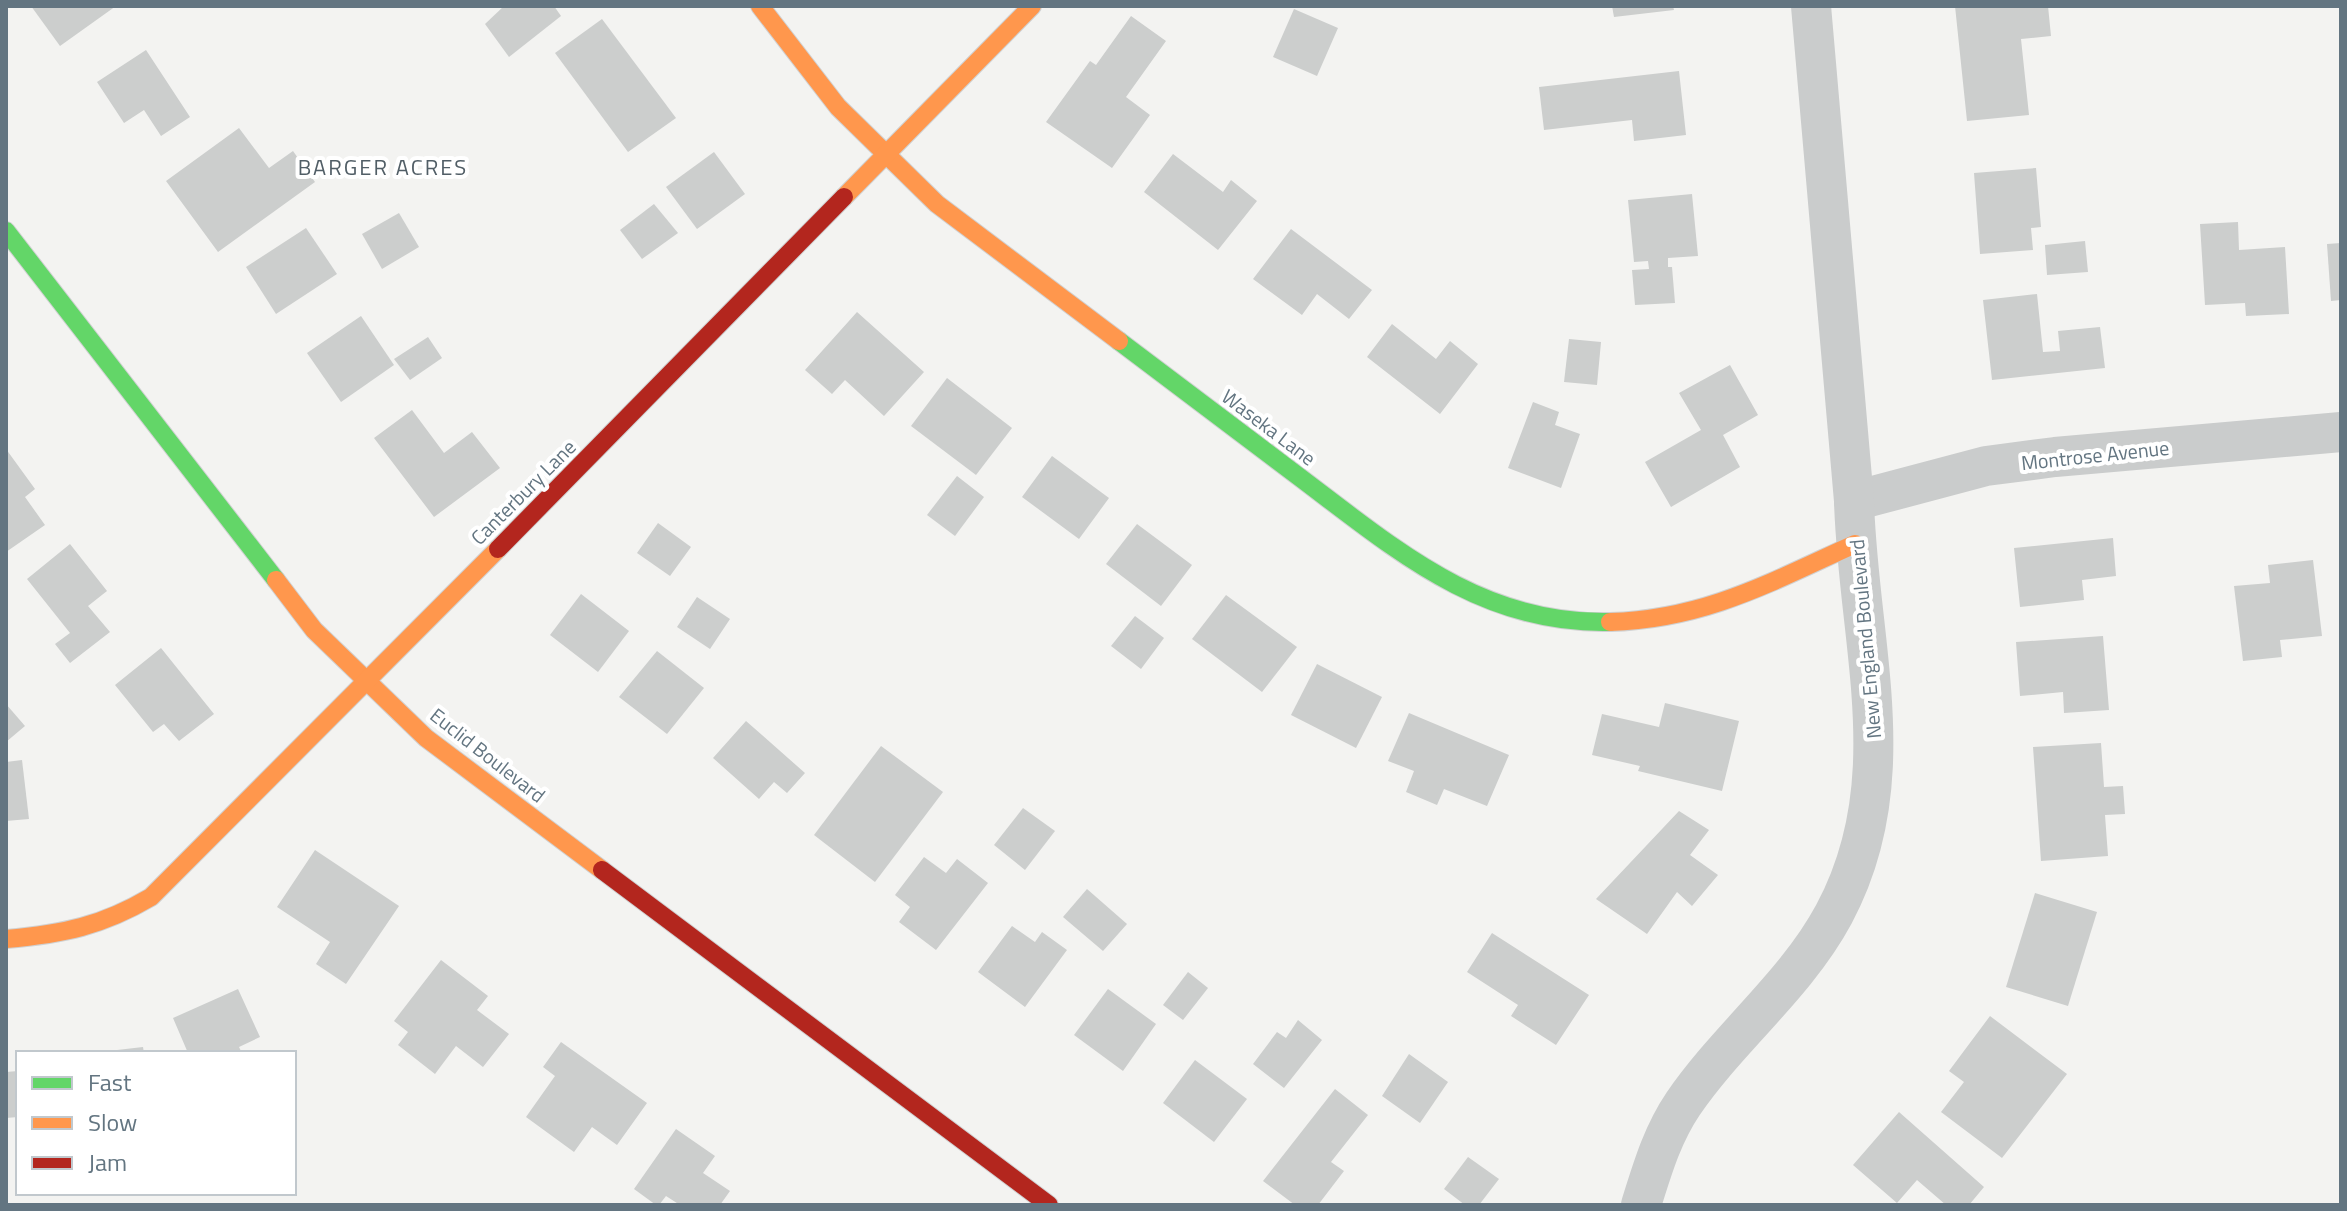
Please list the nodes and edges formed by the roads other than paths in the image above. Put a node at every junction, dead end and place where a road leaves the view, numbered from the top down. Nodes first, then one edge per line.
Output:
1 (760, 6) edge
2 (1032, 6) edge
3 (1811, 6) edge
4 (887, 155) junction
5 (6, 231) edge
6 (2341, 432) edge
7 (1854, 501) junction
8 (1855, 544) junction
9 (367, 682) junction
10 (6, 939) edge
11 (1049, 1205) edge
12 (1641, 1205) edge

1 - 4 street, Waseka Lane
2 - 4 street, Canterbury Lane
3 - 7 street, New England Boulevard
4 - 8 street, Waseka Lane
4 - 9 street, Canterbury Lane
5 - 9 street, Euclid Boulevard
6 - 7 street, Montrose Avenue
7 - 8 street, New England Boulevard
8 - 12 street, New England Boulevard
9 - 10 street, Canterbury Lane
9 - 11 street, Euclid Boulevard

